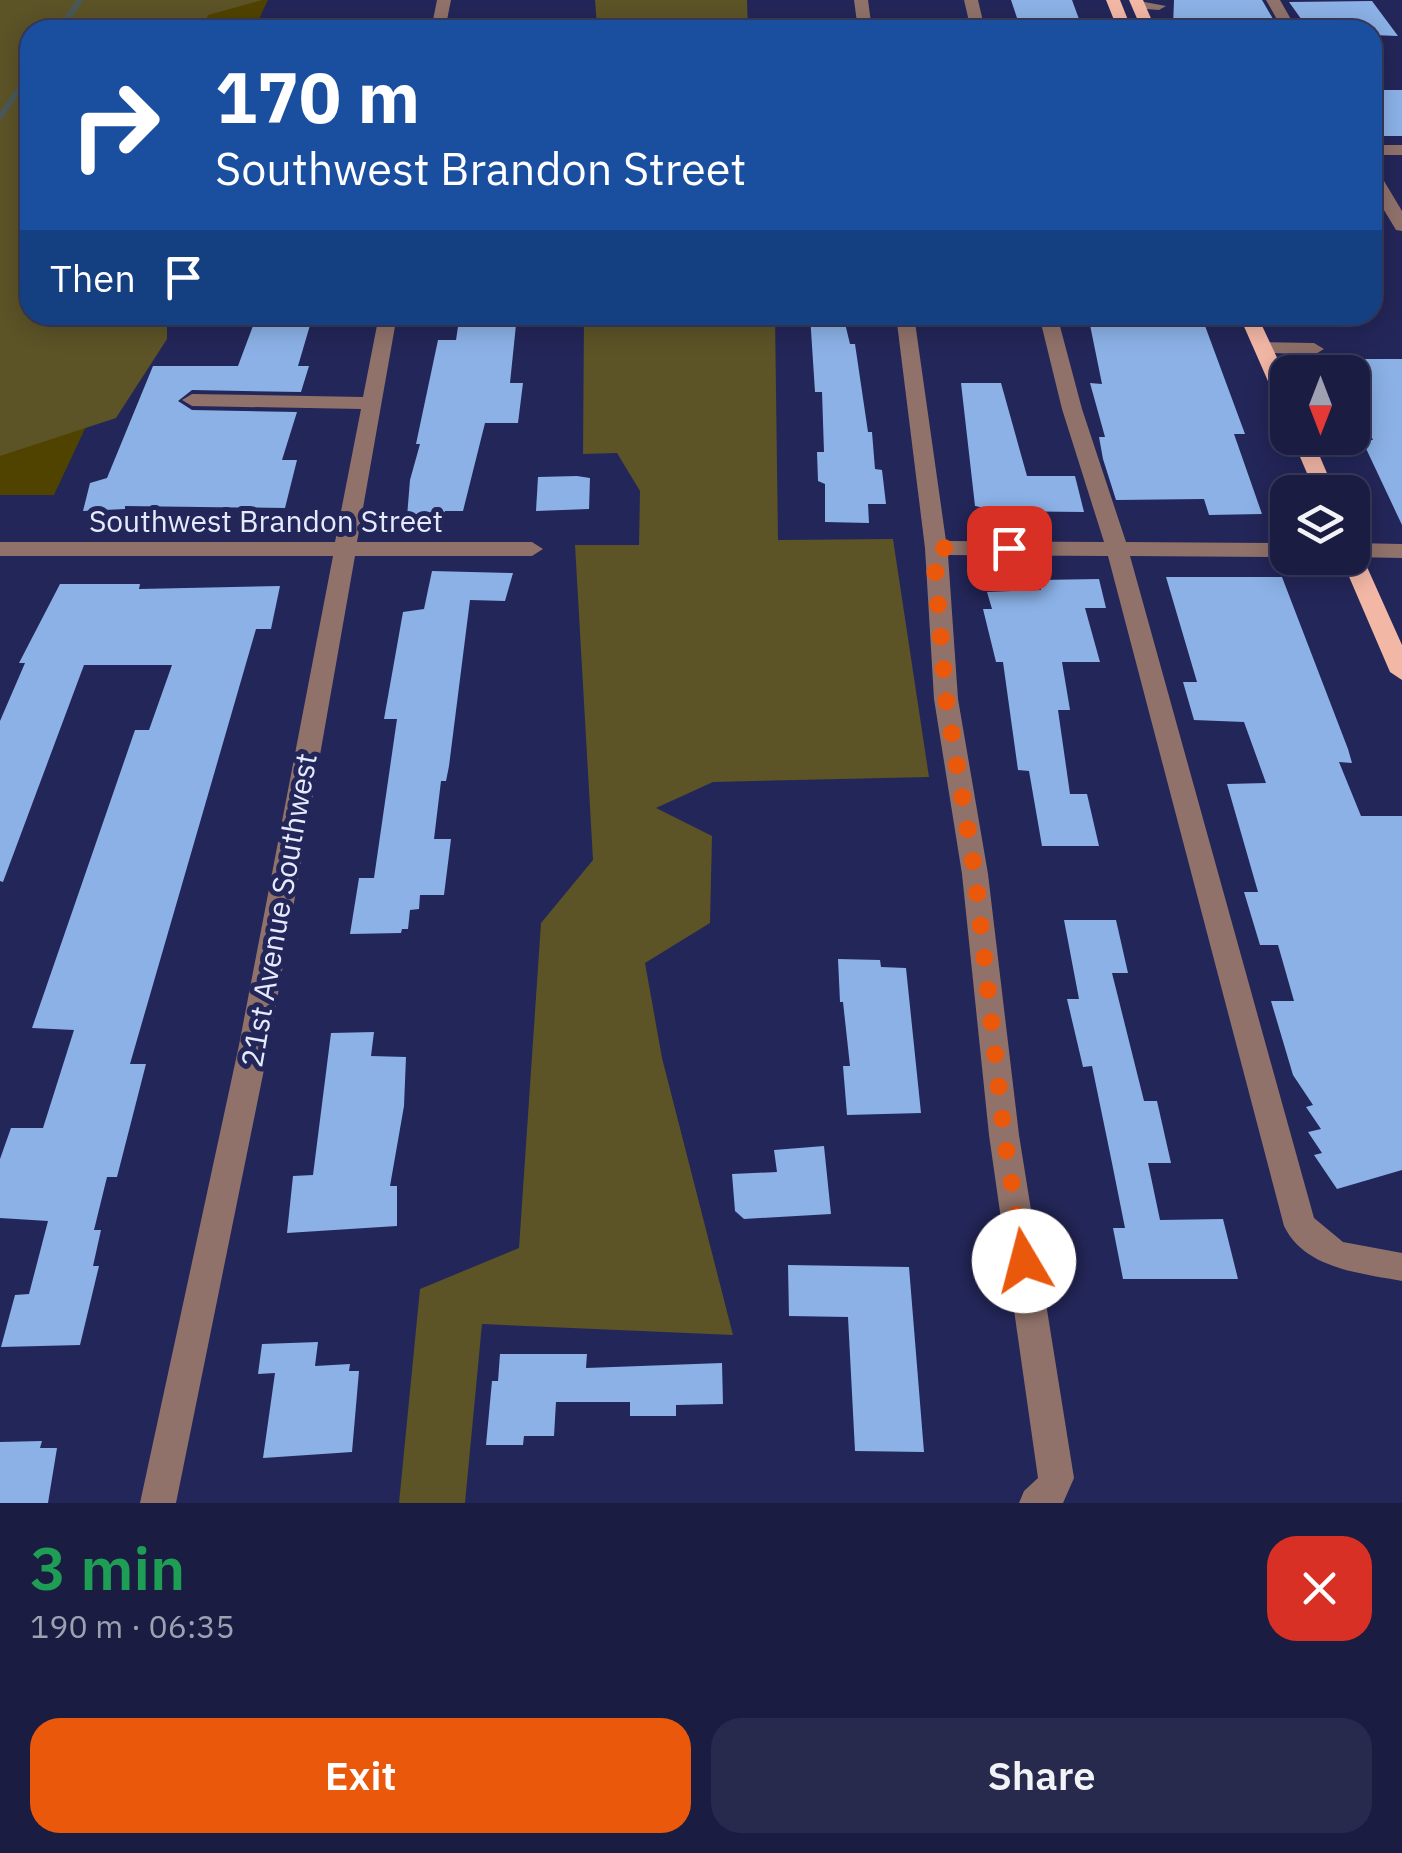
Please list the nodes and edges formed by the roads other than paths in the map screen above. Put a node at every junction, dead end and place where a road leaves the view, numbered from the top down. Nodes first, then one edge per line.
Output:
1 (1138, 3) edge
2 (1159, 6) dead end
3 (1382, 191) edge
4 (1402, 226) edge
5 (386, 325) edge
6 (906, 325) edge
7 (1051, 325) edge
8 (1252, 325) edge
9 (1262, 348) junction
10 (1314, 349) dead end
11 (1270, 365) edge
12 (192, 400) dead end
13 (372, 403) junction
14 (936, 548) junction
15 (532, 549) dead end
16 (1117, 549) junction
17 (0, 550) edge
18 (343, 550) junction
19 (1270, 550) edge
20 (1402, 551) edge
21 (1370, 553) edge
22 (1363, 575) edge
23 (1391, 626) edge
24 (1402, 672) edge
25 (1402, 1267) edge
26 (158, 1503) edge
27 (1036, 1503) edge

1 - 2 street
3 - 4 street
5 - 13 street, 21st Avenue Southwest
6 - 14 street
7 - 16 street
8 - 9 main road
9 - 10 street
9 - 11 main road
12 - 13 street
13 - 18 street, 21st Avenue Southwest
14 - 16 street
14 - 27 street
15 - 18 street, Southwest Brandon Street
16 - 19 street
16 - 25 street
17 - 18 street, Southwest Brandon Street
18 - 26 street, 21st Avenue Southwest
20 - 21 street
22 - 23 main road
23 - 24 main road

